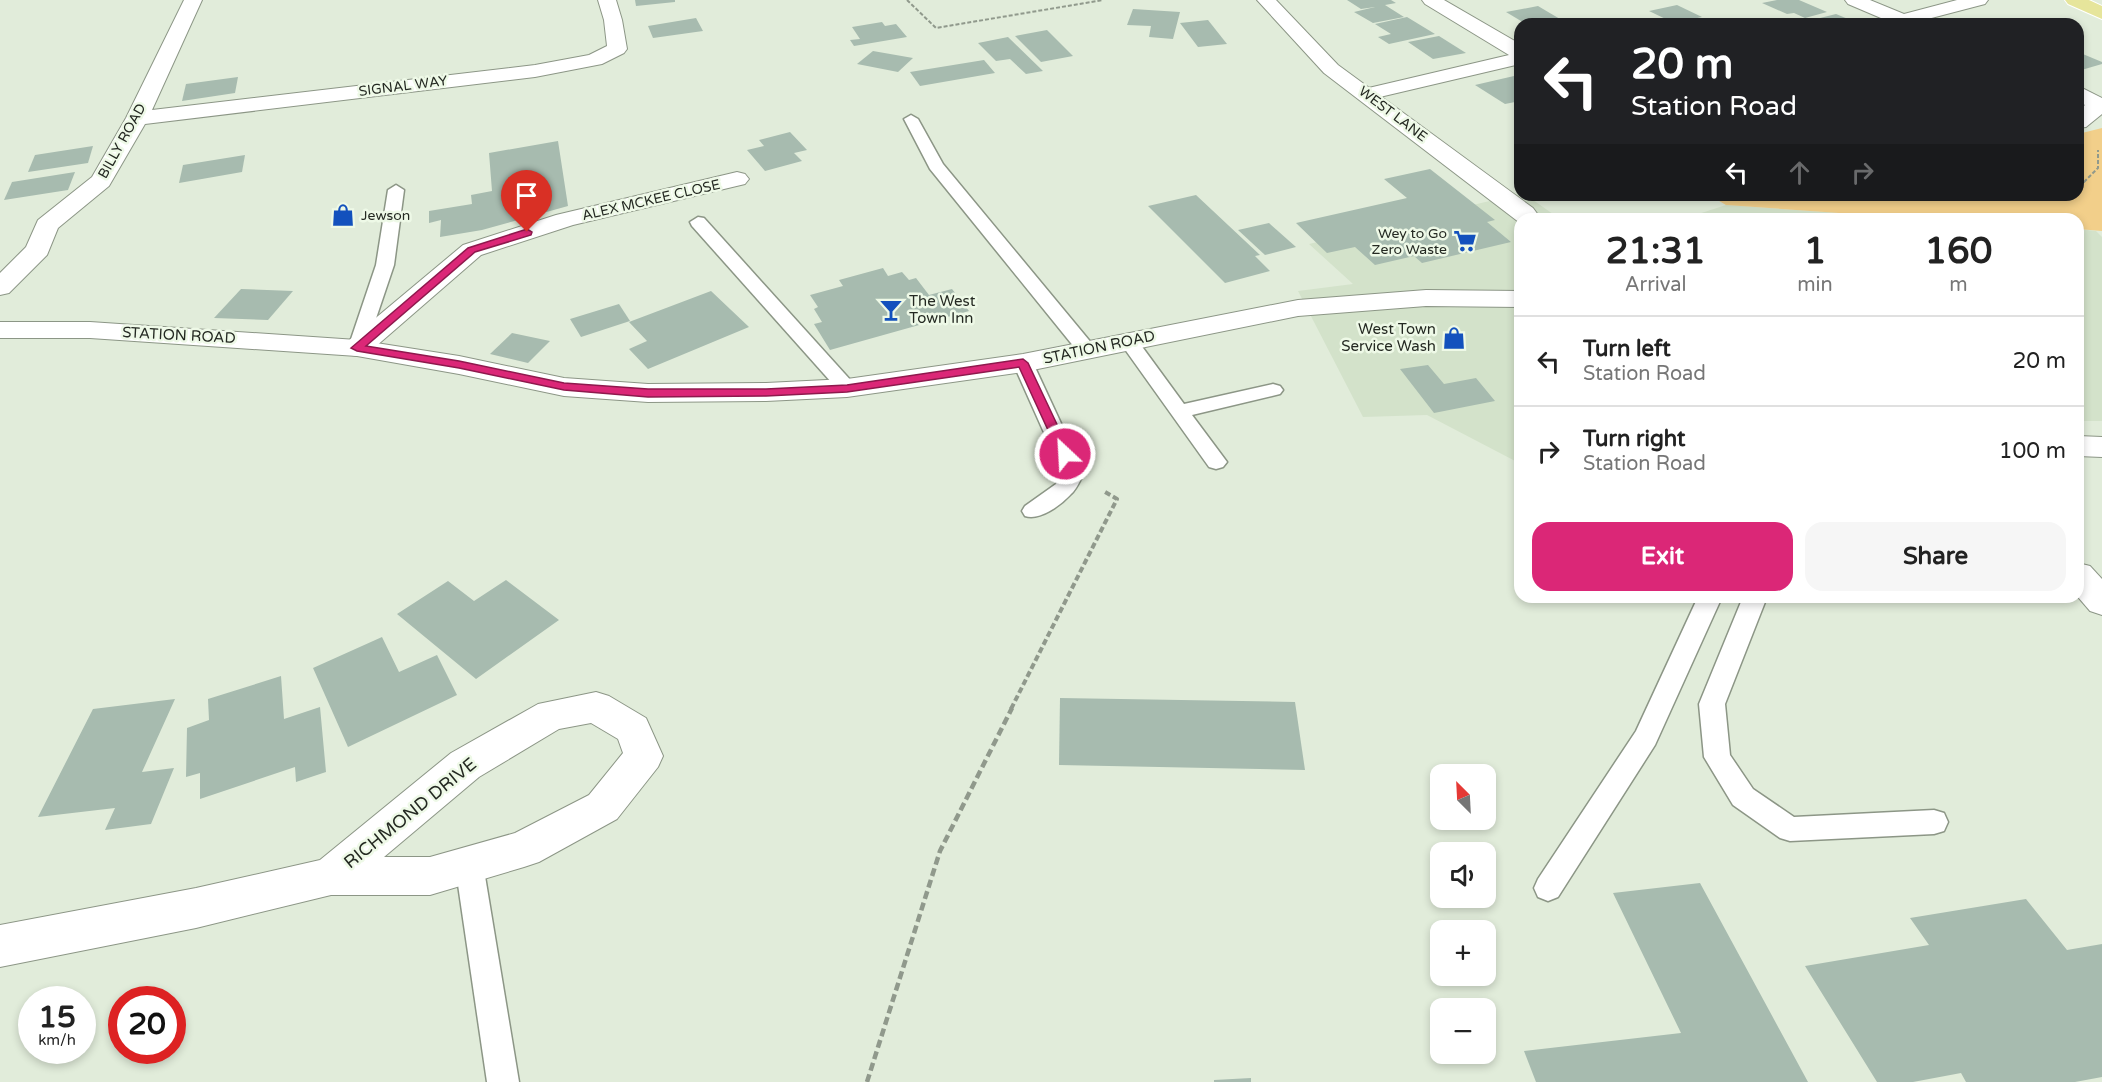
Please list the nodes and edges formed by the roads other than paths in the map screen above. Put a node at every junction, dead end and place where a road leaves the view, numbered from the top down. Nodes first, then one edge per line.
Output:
1 (193, 0) edge
2 (607, 0) edge
3 (1266, 0) edge
4 (1431, 0) edge
5 (1854, 0) edge
6 (1979, 0) edge
7 (2074, 0) edge
8 (2102, 13) edge
9 (1897, 18) edge
10 (1920, 18) edge
11 (1514, 49) edge
12 (1514, 59) edge
13 (1367, 94) junction
14 (2084, 95) edge
15 (2099, 103) edge
16 (2084, 117) edge
17 (137, 118) junction
18 (911, 119) dead end
19 (737, 179) dead end
20 (396, 190) dead end
21 (1524, 213) edge
22 (698, 222) dead end
23 (0, 287) edge
24 (1514, 299) edge
25 (0, 330) edge
26 (1128, 341) junction
27 (357, 348) junction
28 (1086, 349) junction
29 (1023, 363) junction
30 (847, 388) junction
31 (1273, 390) dead end
32 (1179, 412) junction
33 (2084, 446) edge
34 (2102, 447) edge
35 (1216, 462) dead end
36 (1033, 511) dead end
37 (2084, 582) edge
38 (2102, 602) edge
39 (1707, 603) edge
40 (1753, 603) edge
41 (1934, 822) dead end
42 (469, 864) junction
43 (331, 876) junction
44 (1548, 888) dead end
45 (0, 946) edge
46 (503, 1082) edge

1 - 17 street, BILLY ROAD
2 - 17 street, SIGNAL WAY
3 - 13 street, WEST LANE
4 - 11 street
5 - 9 street
6 - 10 street
7 - 8 main road
12 - 13 street
13 - 21 street, WEST LANE
14 - 15 street
15 - 16 street
17 - 23 street, BILLY ROAD
18 - 28 lane
19 - 27 street, ALEX MCKEE CLOSE
20 - 27 lane
22 - 30 lane
24 - 26 street, STATION ROAD
25 - 27 street, STATION ROAD
26 - 28 street, STATION ROAD
26 - 32 lane
27 - 30 street, STATION ROAD
28 - 29 street, STATION ROAD
29 - 30 street, STATION ROAD
29 - 36 lane
31 - 32 lane
32 - 35 lane
33 - 34 street
37 - 38 street
39 - 44 lane
40 - 41 lane
42 - 43 street, RICHMOND DRIVE
42 - 43 street, RICHMOND DRIVE
42 - 46 lane
43 - 45 street, RICHMOND DRIVE

